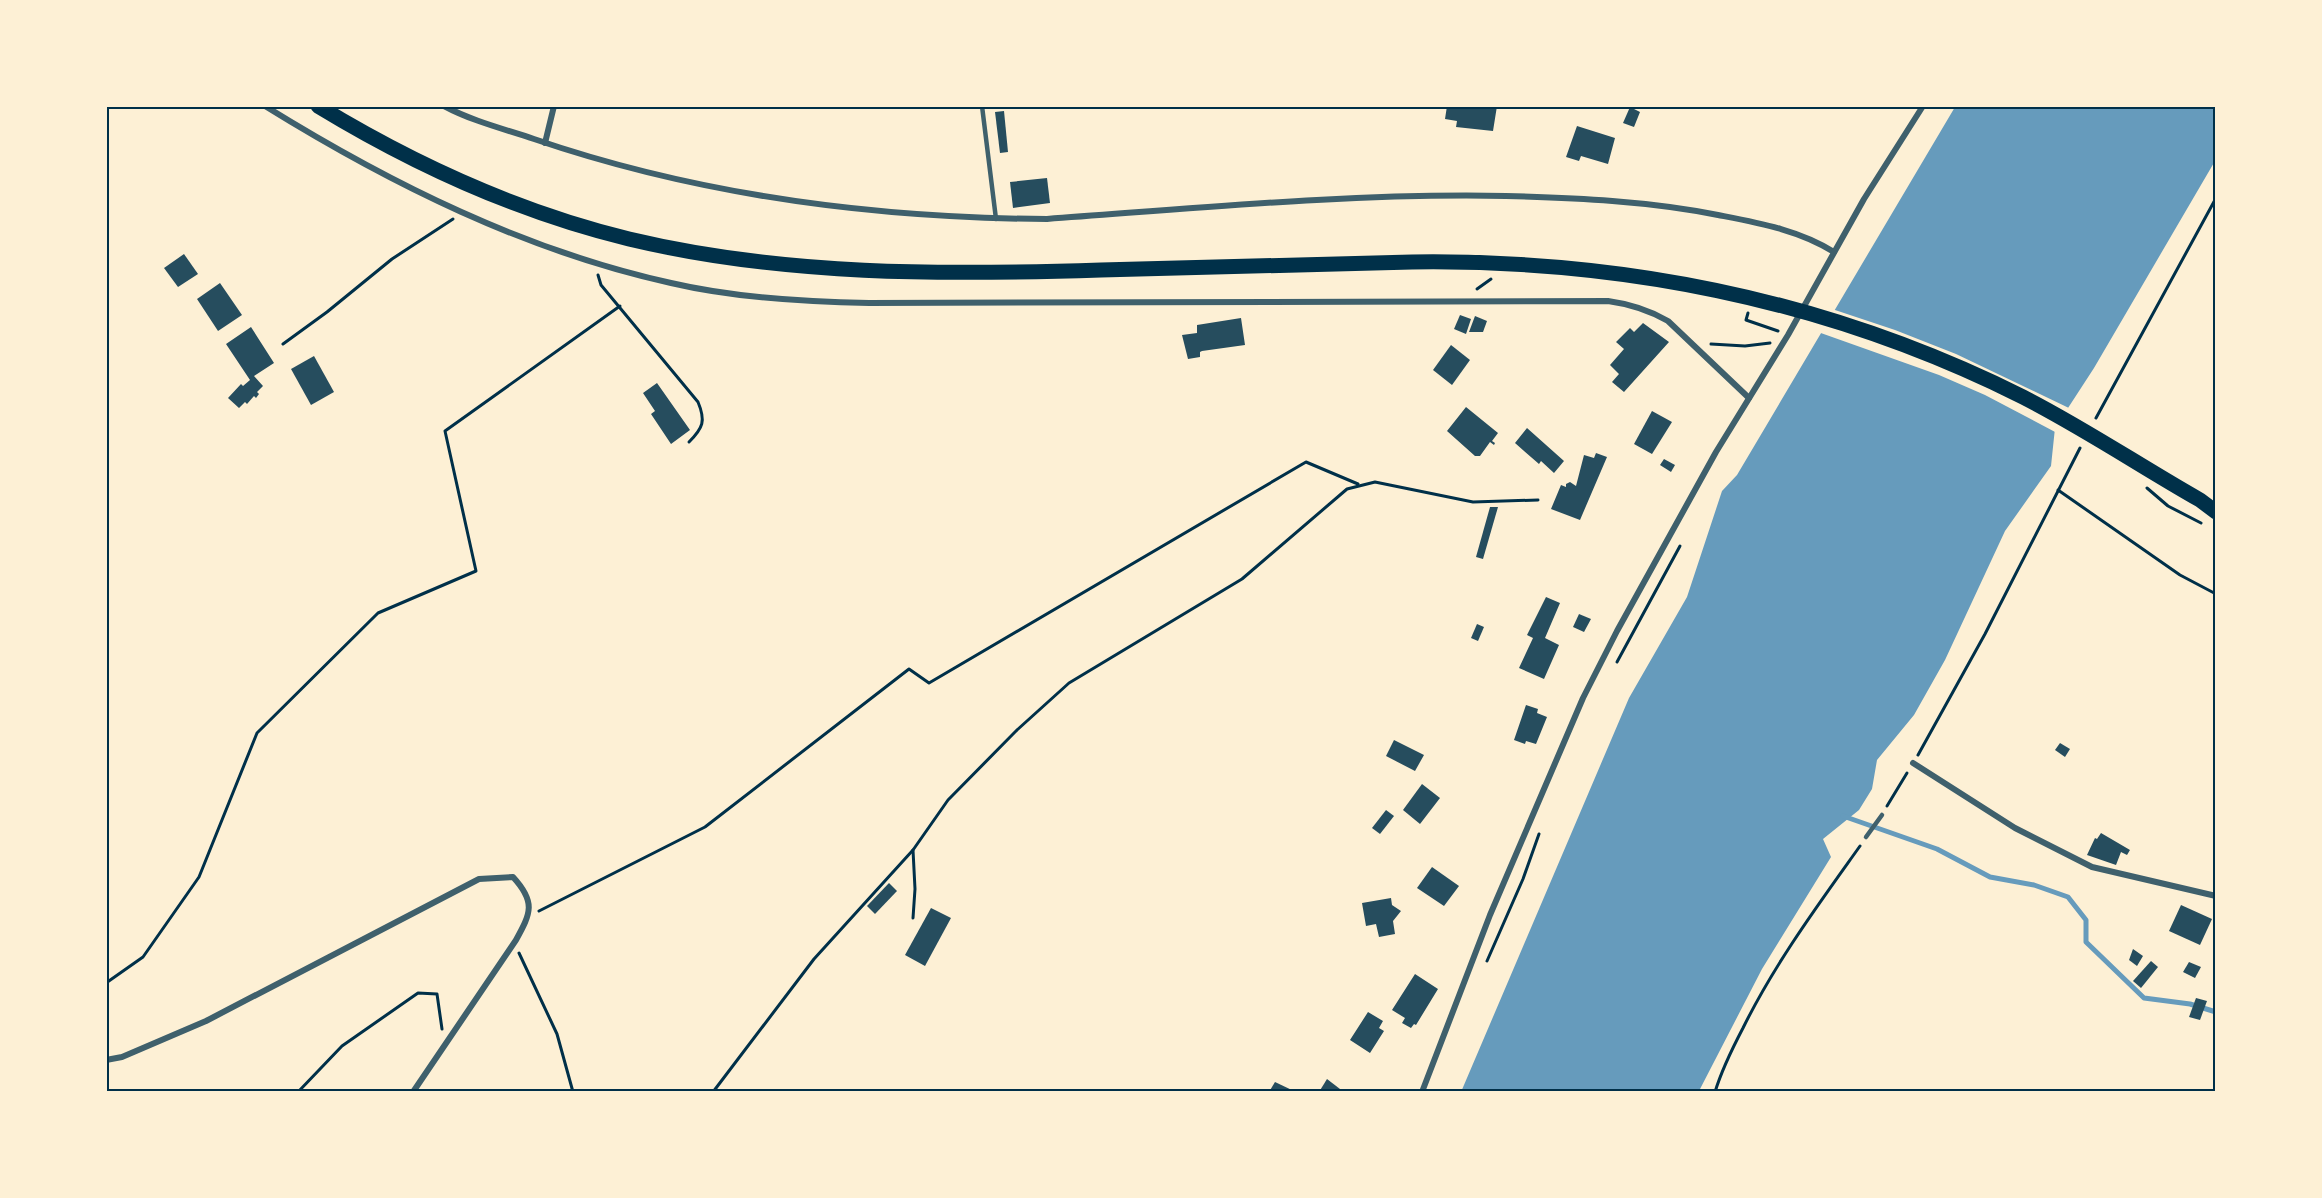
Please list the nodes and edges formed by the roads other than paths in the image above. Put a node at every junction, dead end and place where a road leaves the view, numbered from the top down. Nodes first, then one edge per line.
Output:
1 (265, 106) edge
2 (318, 106) edge
3 (444, 106) edge
4 (554, 106) edge
5 (982, 106) edge
6 (1923, 106) edge
7 (544, 143) junction
8 (996, 219) junction
9 (1834, 252) junction
10 (1749, 398) junction
11 (2200, 500) junction
12 (2216, 500) edge
13 (2216, 512) edge
14 (1913, 763) road end
15 (1882, 815) road end
16 (1866, 837) road end
17 (2216, 896) edge
18 (106, 1060) edge
19 (413, 1092) edge
20 (1422, 1092) edge

1 - 10 street
2 - 11 main road
3 - 7 street
4 - 7 street
5 - 8 lane
6 - 9 street
7 - 8 street
8 - 9 street
9 - 10 street
10 - 20 street
11 - 12 main road
11 - 13 main road
14 - 17 street
15 - 16 lane
18 - 19 street

